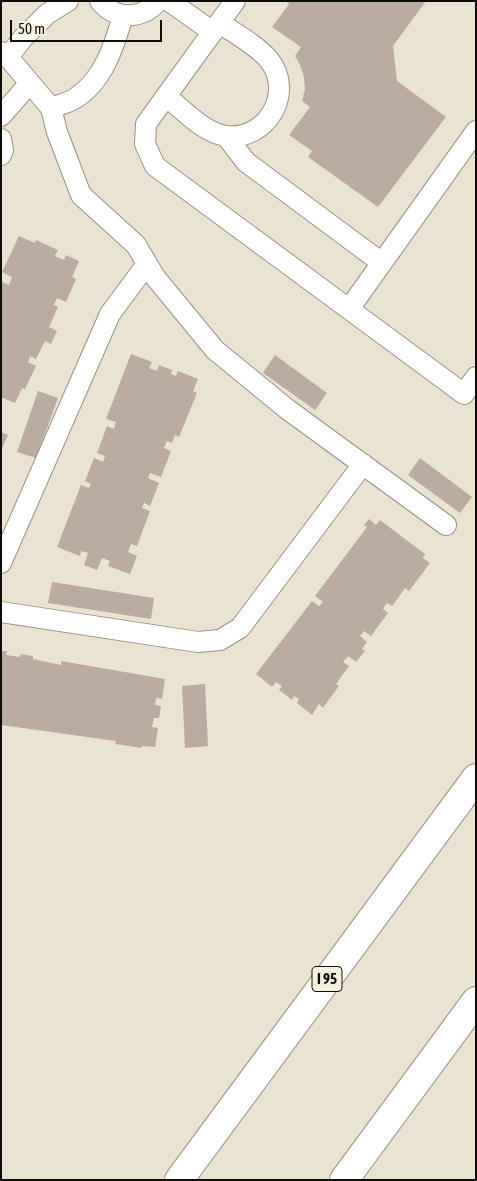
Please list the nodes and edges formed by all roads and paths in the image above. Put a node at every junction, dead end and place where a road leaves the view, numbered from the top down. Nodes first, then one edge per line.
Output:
1 (68, 1) edge
2 (100, 1) edge
3 (158, 1) edge
4 (169, 1) edge
5 (236, 1) edge
6 (123, 16) junction
7 (216, 28) junction
8 (5, 54) edge
9 (30, 83) junction
10 (166, 96) junction
11 (52, 108) junction
12 (1, 116) edge
13 (476, 131) edge
14 (226, 136) junction
15 (1, 139) edge
16 (1, 155) edge
17 (382, 263) junction
18 (147, 264) junction
19 (349, 309) junction
20 (476, 377) edge
21 (363, 464) junction
22 (446, 525) dead end
23 (1, 563) edge
24 (1, 612) edge
25 (476, 778) edge
26 (476, 1001) edge
27 (178, 1180) edge
28 (344, 1180) edge

1 - 8 street
2 - 6 street
3 - 6 street
4 - 7 street
5 - 7 street
6 - 11 street
7 - 10 street
7 - 14 street
8 - 9 street
9 - 11 street
9 - 12 street
10 - 14 street
10 - 19 street
11 - 18 street
13 - 17 street
14 - 17 street
15 - 16 street
17 - 19 street
18 - 21 street
18 - 23 street
19 - 20 street
21 - 22 street
21 - 24 street
25 - 27 highway, I 95
26 - 28 highway

